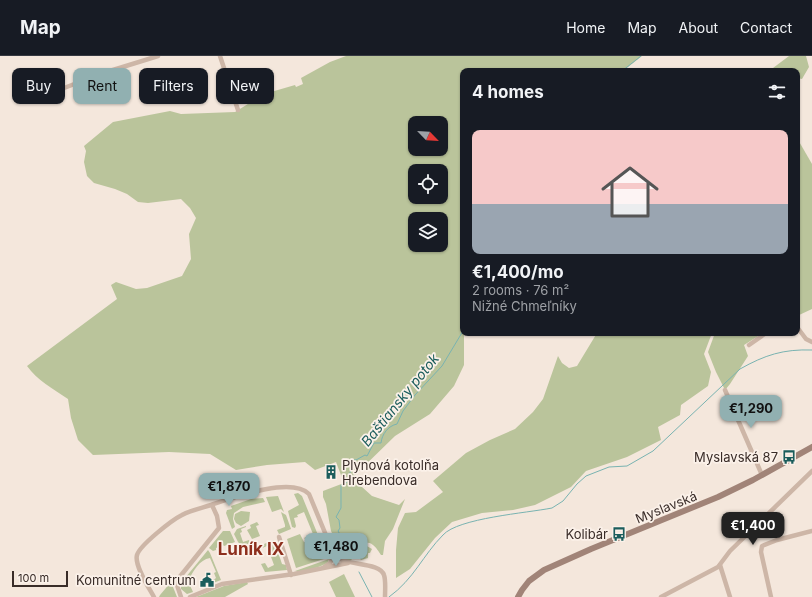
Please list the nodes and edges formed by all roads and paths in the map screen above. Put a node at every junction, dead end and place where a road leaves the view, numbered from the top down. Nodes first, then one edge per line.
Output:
1 (158, 56) edge
2 (220, 56) edge
3 (65, 88) edge
4 (238, 110) dead end
5 (800, 331) edge
6 (762, 336) edge
7 (812, 342) edge
8 (749, 345) dead end
9 (725, 390) dead end
10 (812, 447) edge
11 (812, 471) edge
12 (762, 475) junction
13 (212, 505) junction
14 (812, 531) edge
15 (279, 537) dead end
16 (334, 555) junction
17 (348, 563) junction
18 (720, 565) junction
19 (323, 568) junction
20 (291, 575) junction
21 (527, 584) junction
22 (385, 596) edge
23 (154, 597) edge
24 (182, 597) edge
25 (190, 597) edge
26 (518, 597) edge
27 (521, 597) edge
28 (661, 597) edge
29 (730, 597) edge
30 (771, 597) edge

1 - 3 street
2 - 4 street
5 - 7 street
6 - 8 street
9 - 12 street
10 - 12 street, Myslavská
11 - 18 street
12 - 21 street, Myslavská
13 - 16 street
13 - 23 street
13 - 24 street
14 - 30 street
15 - 20 street
16 - 17 street
16 - 19 street
17 - 19 street
17 - 22 street
18 - 28 street
18 - 29 street
19 - 20 street
20 - 25 street
21 - 26 street, Myslavská
21 - 27 street, Myslavská

